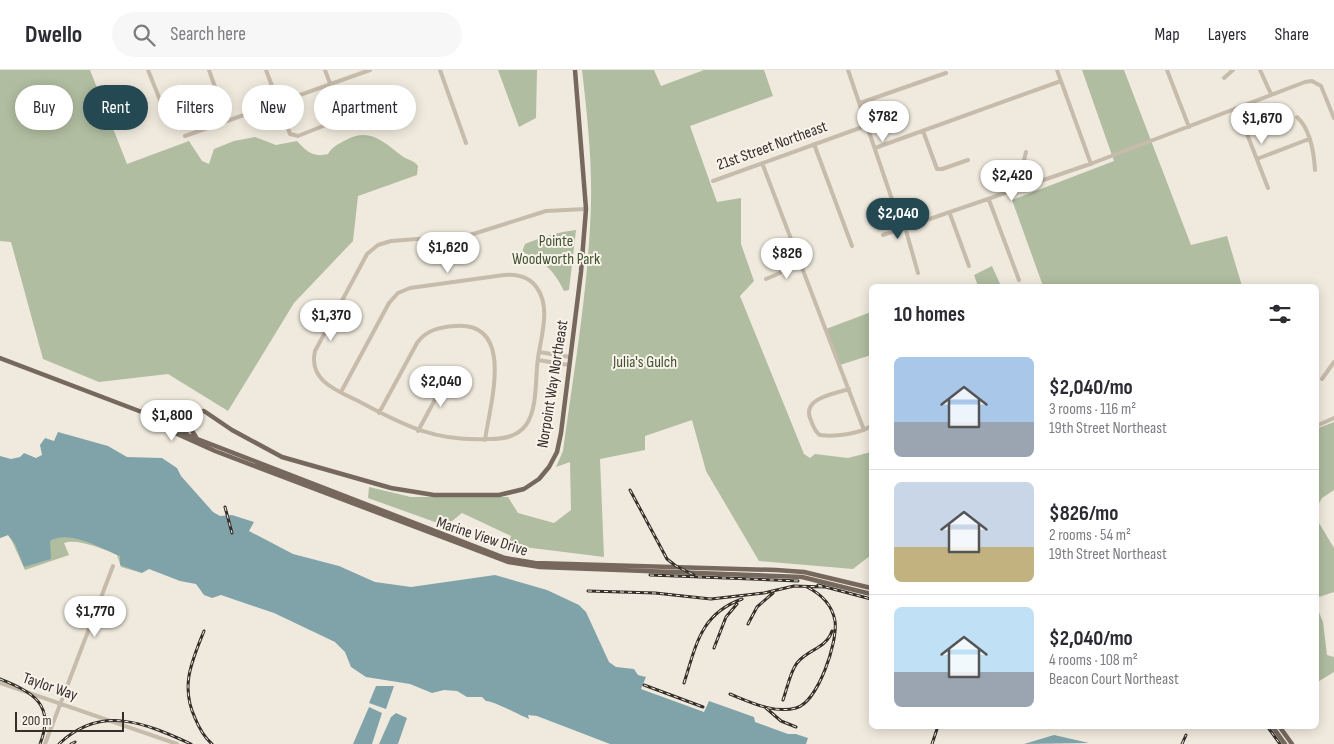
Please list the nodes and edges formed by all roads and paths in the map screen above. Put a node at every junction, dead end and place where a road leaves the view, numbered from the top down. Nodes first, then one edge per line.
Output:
1 (148, 70) edge
2 (209, 70) edge
3 (266, 70) edge
4 (326, 70) edge
5 (370, 70) edge
6 (440, 70) edge
7 (575, 70) edge
8 (848, 70) edge
9 (1057, 70) edge
10 (1167, 70) edge
11 (1233, 70) edge
12 (1260, 70) edge
13 (946, 72) dead end
14 (1224, 78) dead end
15 (1061, 81) junction
16 (330, 83) junction
17 (214, 85) edge
18 (272, 85) edge
19 (304, 92) edge
20 (1271, 94) junction
21 (158, 96) edge
22 (860, 103) junction
23 (1237, 108) junction
24 (1297, 117) dead end
25 (1334, 118) edge
26 (868, 125) junction
27 (1189, 127) junction
28 (202, 130) edge
29 (288, 130) edge
30 (314, 130) edge
31 (923, 131) junction
32 (185, 136) dead end
33 (1309, 139) junction
34 (466, 143) dead end
35 (814, 144) junction
36 (875, 148) junction
37 (1026, 152) dead end
38 (1257, 159) junction
39 (968, 160) dead end
40 (762, 163) junction
41 (1091, 164) junction
42 (1315, 170) dead end
43 (713, 180) dead end
44 (1030, 186) junction
45 (1268, 188) dead end
46 (990, 200) junction
47 (586, 209) junction
48 (950, 214) junction
49 (905, 227) junction
50 (883, 235) dead end
51 (852, 246) dead end
52 (801, 264) junction
53 (969, 266) dead end
54 (918, 273) dead end
55 (766, 278) dead end
56 (1019, 280) dead end
57 (539, 352) junction
58 (570, 357) junction
59 (0, 358) edge
60 (538, 360) junction
61 (1334, 362) edge
62 (569, 364) junction
63 (457, 379) dead end
64 (1322, 379) dead end
65 (849, 388) junction
66 (341, 392) junction
67 (380, 413) junction
68 (190, 416) junction
69 (1334, 418) edge
70 (162, 422) junction
71 (184, 425) junction
72 (1319, 425) edge
73 (869, 427) edge
74 (176, 428) junction
75 (864, 430) junction
76 (418, 431) junction
77 (187, 435) junction
78 (199, 440) junction
79 (485, 440) junction
80 (192, 441) junction
81 (113, 566) dead end
82 (869, 588) edge
83 (869, 594) edge
84 (0, 683) edge
85 (60, 704) junction
86 (1274, 729) edge
87 (1282, 729) edge
88 (168, 742) edge
89 (45, 744) edge
90 (177, 744) edge
91 (1285, 744) edge
92 (1292, 744) edge

1 - 21 street
2 - 17 street
3 - 18 street
4 - 16 street
5 - 16 street
6 - 34 street
7 - 47 main road, Norpoint Way Northeast
8 - 22 street
9 - 15 street
10 - 27 street
11 - 14 street
12 - 20 street
13 - 22 street
15 - 31 street
15 - 41 street
16 - 19 street
20 - 23 street
20 - 25 street
22 - 26 street
23 - 27 street
23 - 38 street
24 - 33 street
26 - 35 street, 21st Street Northeast
26 - 36 street
27 - 41 street
28 - 32 street
29 - 30 street
31 - 36 street
31 - 39 street
33 - 38 street
33 - 42 street
35 - 40 street, 21st Street Northeast
35 - 51 street
36 - 49 street
37 - 44 street
38 - 45 street
40 - 43 street, 21st Street Northeast
40 - 52 street
41 - 44 street
44 - 46 street
46 - 48 street
46 - 56 street
47 - 58 main road, Norpoint Way Northeast
47 - 66 street
48 - 49 street
48 - 53 street
49 - 50 street
49 - 54 street
52 - 55 street
52 - 65 street
57 - 58 street
57 - 60 street
57 - 66 street
58 - 62 main road, Norpoint Way Northeast
59 - 70 main road, Marine View Drive
60 - 62 street
60 - 79 street
61 - 64 street
62 - 68 main road, Norpoint Way Northeast
63 - 76 street
65 - 75 street
65 - 75 street
66 - 67 street
67 - 76 street
67 - 79 street
68 - 70 main road
68 - 71 main road
68 - 78 main road
69 - 72 street
70 - 74 main road, Marine View Drive
70 - 80 main road, Marine View Drive
71 - 74 main road
71 - 77 main road
73 - 75 street
74 - 77 main road, Marine View Drive
76 - 79 street
77 - 78 main road, Marine View Drive
77 - 80 main road
78 - 82 main road, Marine View Drive
80 - 83 main road, Marine View Drive
81 - 85 street
84 - 85 street, Taylor Way
85 - 88 street, Taylor Way
85 - 89 street
86 - 91 main road
87 - 92 main road
88 - 90 street, Taylor Way

